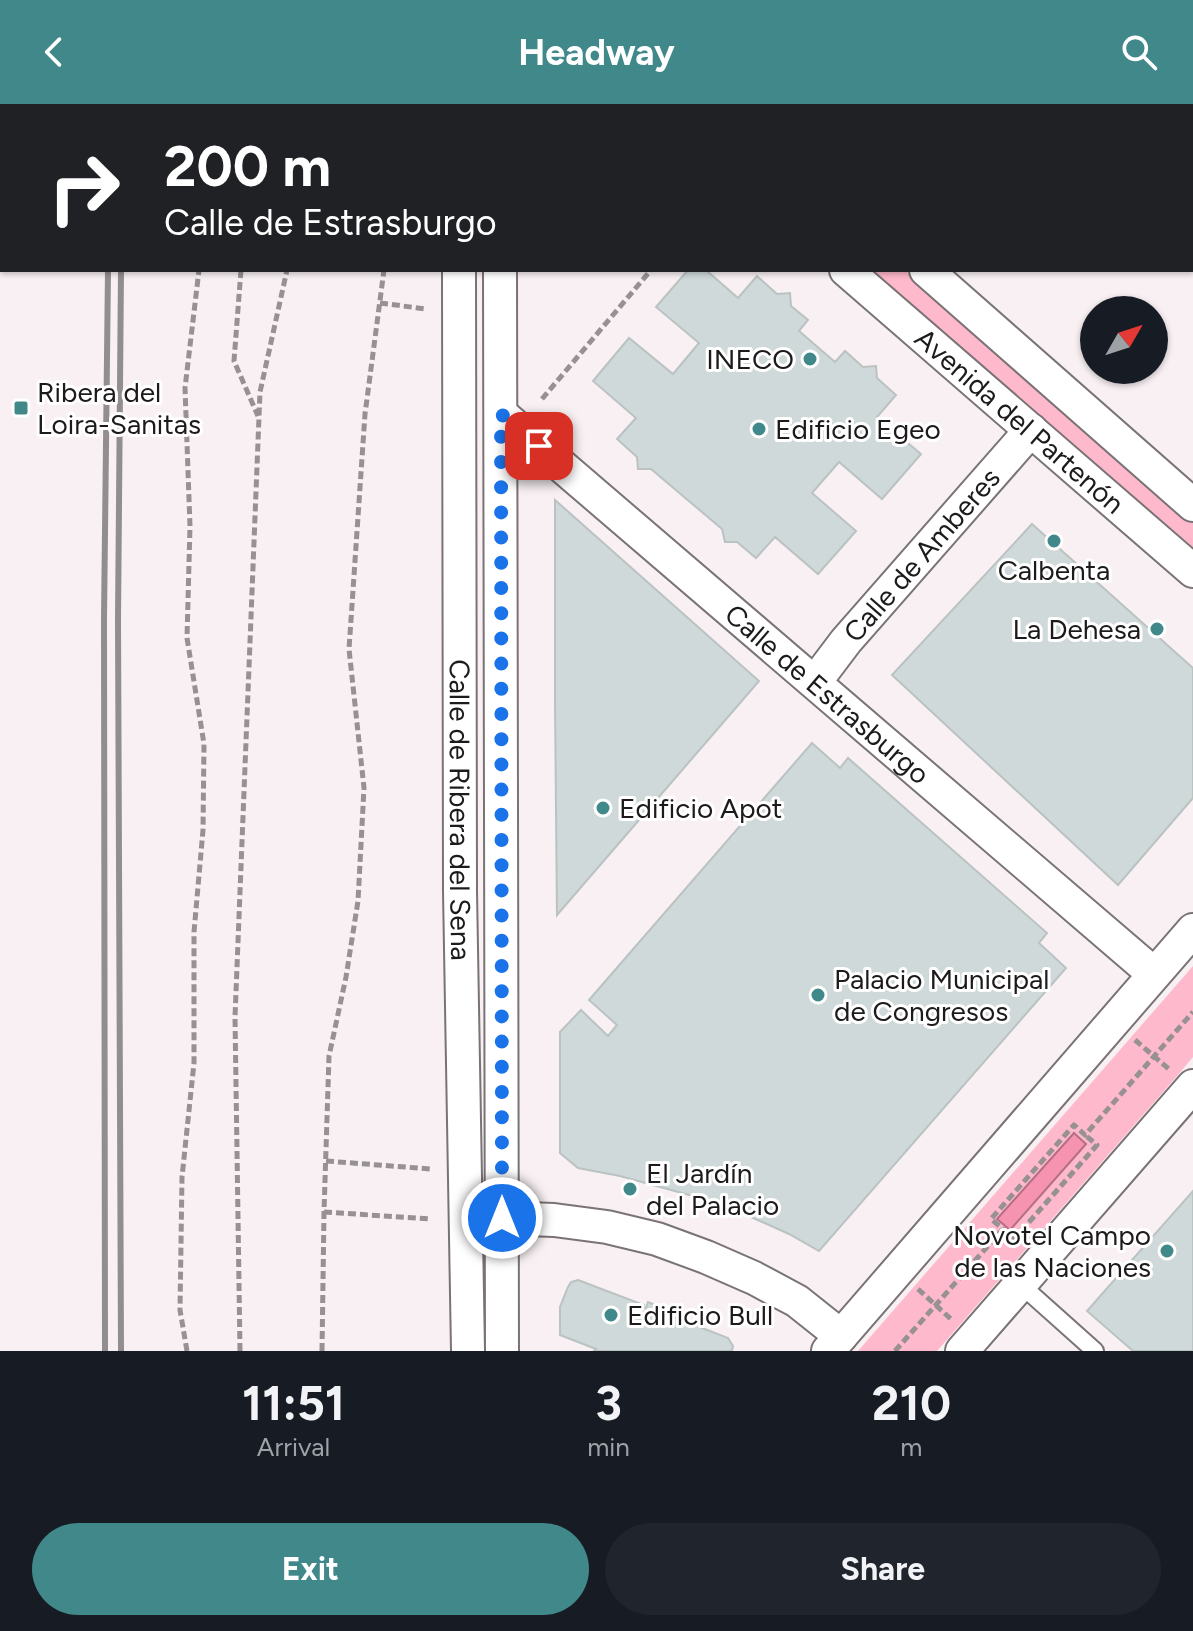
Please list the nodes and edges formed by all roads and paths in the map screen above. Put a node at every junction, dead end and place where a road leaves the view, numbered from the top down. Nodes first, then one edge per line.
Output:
1 (199, 272) edge
2 (241, 272) edge
3 (287, 272) edge
4 (384, 272) edge
5 (459, 272) edge
6 (500, 272) edge
7 (649, 272) edge
8 (848, 272) edge
9 (928, 272) edge
10 (380, 303) junction
11 (426, 309) dead end
12 (542, 399) dead end
13 (501, 414) junction
14 (259, 420) junction
15 (1031, 430) junction
16 (1193, 505) edge
17 (1193, 571) edge
18 (815, 682) junction
19 (1193, 930) edge
20 (1154, 974) junction
21 (1193, 1012) edge
22 (1131, 1037) dead end
23 (1155, 1056) junction
24 (1185, 1081) edge
25 (1085, 1135) junction
26 (326, 1161) junction
27 (431, 1169) dead end
28 (324, 1212) junction
29 (502, 1218) junction
30 (431, 1219) dead end
31 (1003, 1229) junction
32 (1020, 1284) junction
33 (914, 1286) dead end
34 (936, 1306) junction
35 (960, 1338) edge
36 (834, 1343) edge
37 (187, 1351) edge
38 (240, 1351) edge
39 (322, 1351) edge
40 (468, 1351) edge
41 (502, 1351) edge
42 (895, 1351) edge
43 (1095, 1351) edge

1 - 37 path
2 - 14 path
3 - 14 path
4 - 10 path
5 - 40 street, Calle de Ribera del Sena
6 - 13 street, Calle de Ribera del Sena
7 - 12 path
8 - 15 street, Avenida del Partenón
9 - 16 street, Avenida del Partenón
10 - 11 path
10 - 26 path
13 - 18 street, Calle de Estrasburgo
13 - 29 street, Calle de Ribera del Sena
14 - 38 path
15 - 17 street, Avenida del Partenón
15 - 18 street, Calle de Amberes
18 - 20 street, Calle de Estrasburgo
19 - 20 street
20 - 36 street
21 - 23 path
22 - 23 path
23 - 24 path
23 - 25 path
24 - 32 street
25 - 31 path
25 - 31 path
26 - 27 path
26 - 28 path
28 - 30 path
28 - 39 path
29 - 36 street
29 - 41 street, Calle de Ribera del Sena
31 - 34 path
32 - 35 street
32 - 43 lane
33 - 34 path
34 - 35 path
34 - 42 path

